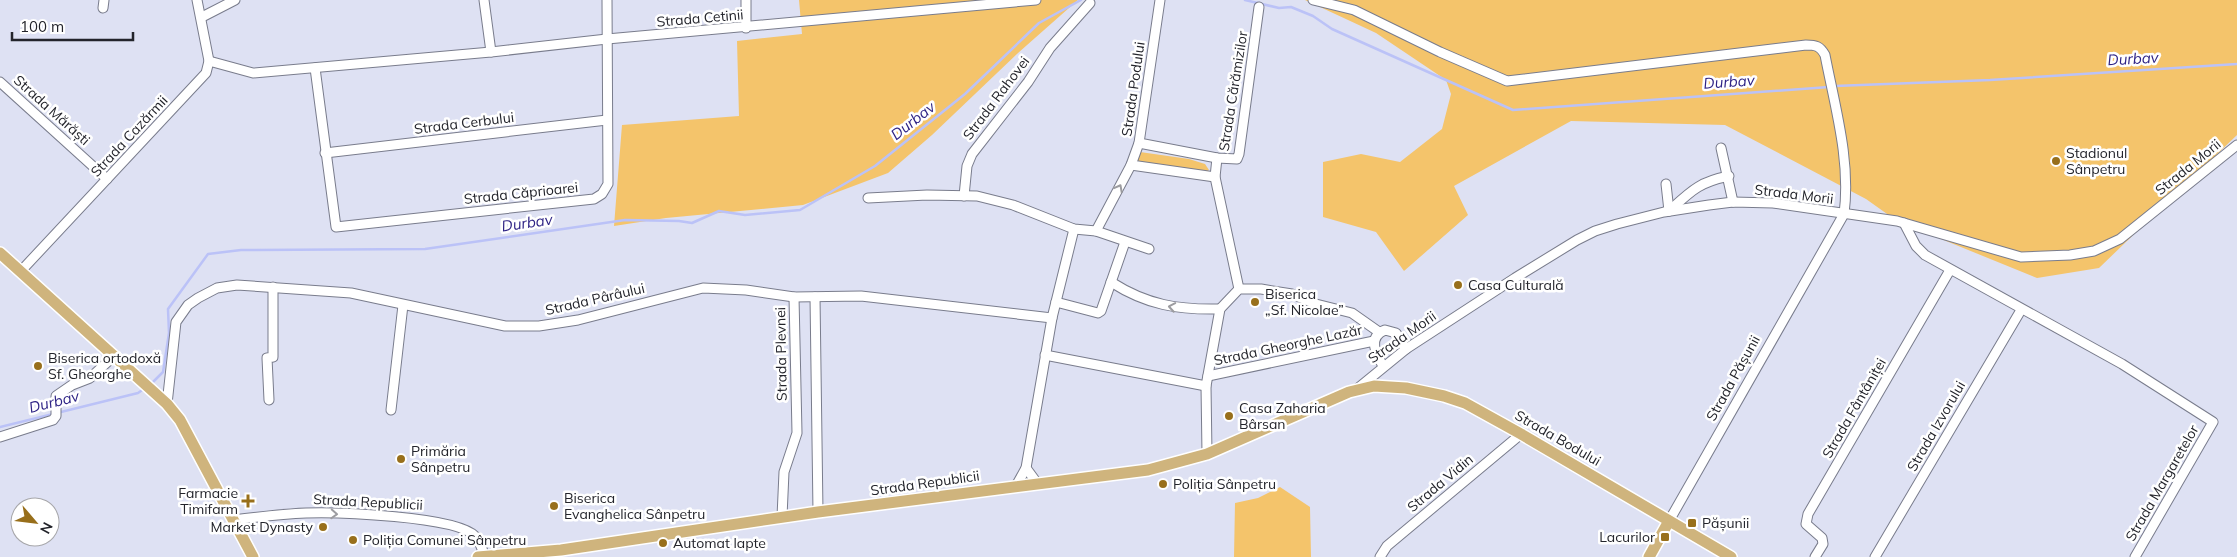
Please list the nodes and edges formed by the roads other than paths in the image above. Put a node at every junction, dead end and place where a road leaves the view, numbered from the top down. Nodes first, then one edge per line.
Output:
1 (197, 0) edge
2 (235, 0) edge
3 (484, 0) edge
4 (607, 0) edge
5 (746, 0) edge
6 (1160, 0) edge
7 (1313, 0) edge
8 (1353, 0) edge
9 (1033, 1) edge
10 (1090, 3) dead end
11 (1259, 7) dead end
12 (1354, 10) junction
13 (202, 17) junction
14 (746, 28) junction
15 (607, 39) junction
16 (491, 52) junction
17 (209, 61) junction
18 (315, 68) junction
19 (0, 82) edge
20 (607, 120) junction
21 (1139, 144) junction
22 (2237, 145) edge
23 (1721, 148) dead end
24 (325, 152) junction
25 (1217, 158) junction
26 (1131, 165) junction
27 (1729, 176) junction
28 (1215, 177) junction
29 (107, 179) junction
30 (1666, 184) dead end
31 (964, 196) junction
32 (868, 198) dead end
33 (1733, 202) junction
34 (1669, 212) junction
35 (1844, 214) junction
36 (1904, 223) junction
37 (1074, 229) junction
38 (1096, 231) junction
39 (1125, 242) junction
40 (1149, 249) dead end
41 (0, 253) edge
42 (1950, 270) junction
43 (20, 272) junction
44 (1111, 282) junction
45 (273, 287) junction
46 (1239, 289) junction
47 (794, 297) junction
48 (815, 297) junction
49 (1056, 302) junction
50 (403, 305) junction
51 (1220, 309) junction
52 (2020, 310) junction
53 (1052, 318) junction
54 (1379, 332) junction
55 (1374, 341) junction
56 (1406, 349) junction
57 (1045, 355) junction
58 (114, 356) junction
59 (1379, 369) junction
60 (1208, 376) junction
61 (1206, 386) junction
62 (1374, 386) junction
63 (1356, 389) junction
64 (163, 400) junction
65 (269, 400) dead end
66 (391, 410) dead end
67 (1521, 434) junction
68 (0, 437) edge
69 (1207, 454) junction
70 (1026, 468) junction
71 (1037, 483) junction
72 (1016, 486) junction
73 (818, 512) junction
74 (782, 518) junction
75 (233, 520) junction
76 (1669, 521) junction
77 (562, 554) edge
78 (485, 556) edge
79 (253, 557) edge
80 (478, 557) edge
81 (1380, 557) edge
82 (1649, 557) edge
83 (1731, 557) edge
84 (1816, 557) edge
85 (1875, 557) edge
86 (2135, 557) edge

1 - 13 street
2 - 13 street
3 - 16 street
4 - 15 street, Strada Căprioarei
5 - 14 street
6 - 21 street, Strada Podului
7 - 12 street
8 - 12 street
9 - 14 street, Strada Cetinii
10 - 31 street, Strada Rahovei
11 - 25 street, Strada Cărămizilor
12 - 35 street
13 - 17 street
14 - 15 street, Strada Cetinii
15 - 16 street, Strada Cetinii
15 - 20 street, Strada Căprioarei
16 - 18 street, Strada Cetinii
17 - 18 street, Strada Cetinii
17 - 29 street, Strada Cazărmii
18 - 24 street
19 - 29 street, Strada Mărăști
20 - 24 street, Strada Cerbului
20 - 24 street, Strada Căprioarei
21 - 25 street
21 - 26 street, Strada Podului
22 - 36 street, Strada Morii
23 - 27 street
25 - 28 street
26 - 28 street
38 -> 26 street, Strada Podului
27 - 33 street
27 - 34 street
28 - 46 street
29 - 43 street, Strada Cazărmii
30 - 34 street
31 - 32 street
31 - 37 street
33 - 34 street, Strada Morii
33 - 35 street, Strada Morii
34 - 56 street, Strada Morii
35 - 36 street, Strada Morii
35 - 76 street, Strada Pășunii
36 - 42 street
37 - 38 street
37 - 49 street
38 - 39 street
39 - 40 street
39 - 44 street
41 - 43 main road
42 - 52 street
42 - 84 street, Strada Fântâniței
43 - 58 main road
44 - 49 street
51 -> 44 street
45 - 50 street, Strada Pârâului
45 - 64 street, Strada Pârâului
45 - 65 street
46 - 51 street
46 - 54 street
47 - 48 street, Strada Plevnei
47 - 50 street, Strada Pârâului
47 - 74 street, Strada Plevnei
48 - 53 street, Strada Plevnei
48 - 73 street
49 - 53 street
50 - 66 street
51 - 60 street
52 - 85 street, Strada Izvorului
52 - 86 street, Strada Margaretelor
53 - 57 street
54 - 55 street
54 - 56 street
55 - 59 street
55 - 60 street, Strada Gheorghe Lazăr
56 - 59 street, Strada Morii
57 - 61 street, Strada Gheorghe Lazăr
57 - 70 street
58 - 64 main road
58 - 68 street
59 - 62 street
59 - 63 street, Strada Morii
60 - 61 street
61 - 69 street
62 - 63 main road, Strada Bodului
62 - 67 main road, Strada Bodului
63 - 69 main road, Strada Republicii
64 - 75 main road
67 - 76 main road, Strada Bodului
67 - 81 street, Strada Vidin
69 - 71 main road, Strada Republicii
70 - 71 street
70 - 72 street
71 - 72 main road, Strada Republicii
72 - 73 main road, Strada Republicii
73 - 74 main road, Strada Republicii
74 - 77 main road, Strada Republicii
75 -> 78 street, Strada Republicii
75 - 79 main road
76 - 82 main road, Strada Pășunii
76 - 83 main road, Strada Bodului
77 - 78 main road, Strada Republicii
78 - 80 main road, Strada Republicii

